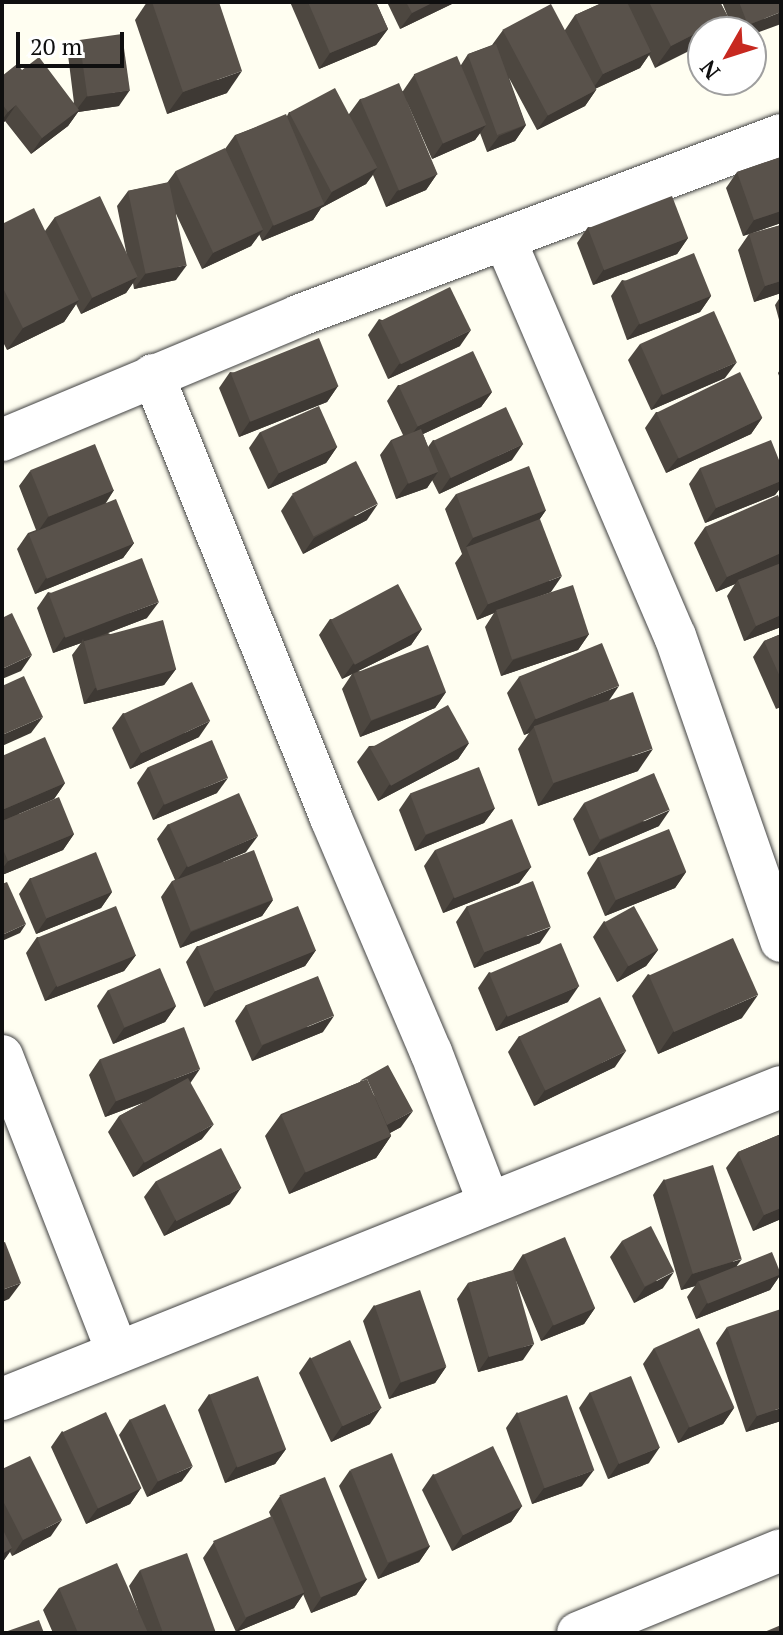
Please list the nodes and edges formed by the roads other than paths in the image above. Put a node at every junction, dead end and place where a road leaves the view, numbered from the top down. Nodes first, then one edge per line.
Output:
1 (781, 135) edge
2 (505, 240) junction
3 (153, 375) junction
4 (2, 440) edge
5 (781, 941) edge
6 (2, 1056) edge
7 (781, 1087) edge
8 (489, 1203) junction
9 (117, 1351) junction
10 (2, 1399) edge
11 (781, 1550) edge
12 (578, 1633) edge

1 - 2 street
2 - 3 street
2 - 5 street
3 - 4 street
3 - 8 street
6 - 9 street
7 - 8 street
8 - 9 street
9 - 10 street
11 - 12 street

